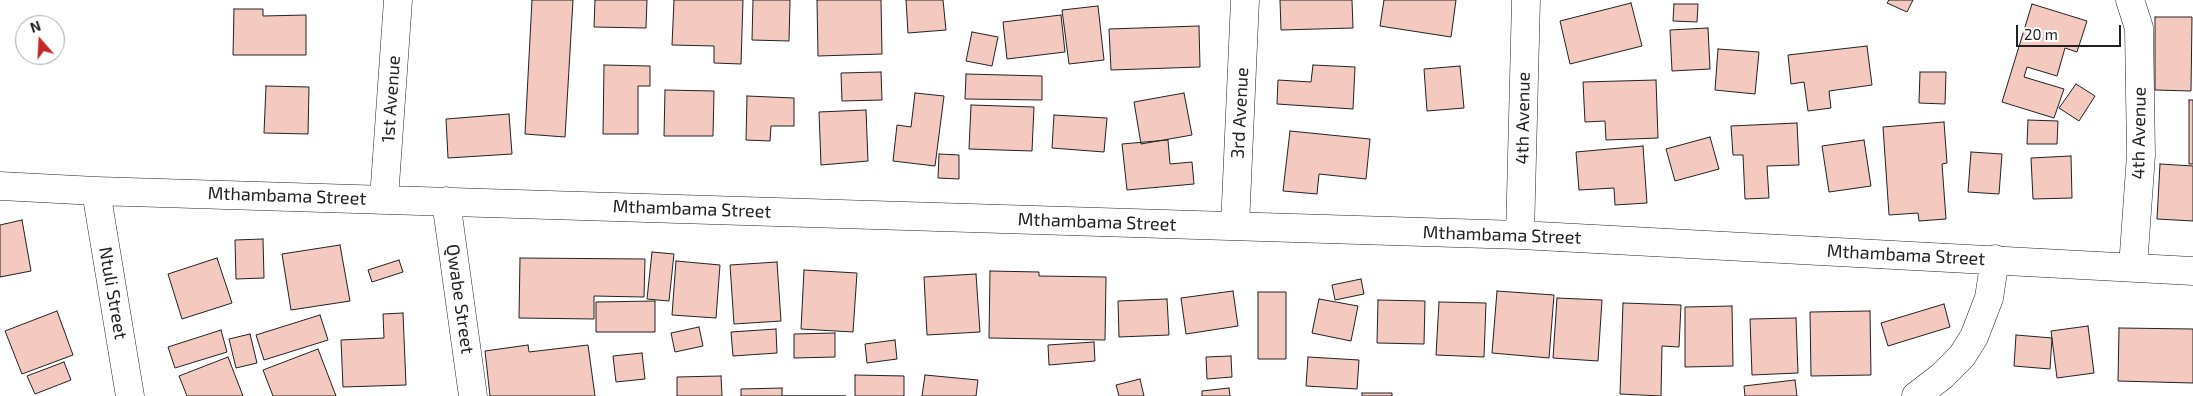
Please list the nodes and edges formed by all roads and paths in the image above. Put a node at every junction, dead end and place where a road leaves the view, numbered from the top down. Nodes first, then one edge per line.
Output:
1 (398, 0) edge
2 (1246, 0) edge
3 (1526, 0) edge
4 (2130, 0) edge
5 (0, 186) edge
6 (96, 191) junction
7 (384, 199) junction
8 (446, 201) junction
9 (1235, 226) junction
10 (1520, 235) junction
11 (1994, 260) junction
12 (2133, 267) junction
13 (2193, 271) edge
14 (130, 396) edge
15 (473, 396) edge
16 (1916, 396) edge

1 - 7 street, 1st Avenue
2 - 9 street, 3rd Avenue
3 - 10 street, 4th Avenue
4 - 12 street, 4th Avenue
5 - 6 street, Mthambama Street
6 - 7 street, Mthambama Street
6 - 14 street, Ntuli Street
7 - 8 street, Mthambama Street
8 - 9 street, Mthambama Street
8 - 15 street, Qwabe Street
9 - 10 street, Mthambama Street
10 - 11 street, Mthambama Street
11 - 12 street, Mthambama Street
11 - 16 street
12 - 13 street, Mthambama Street

